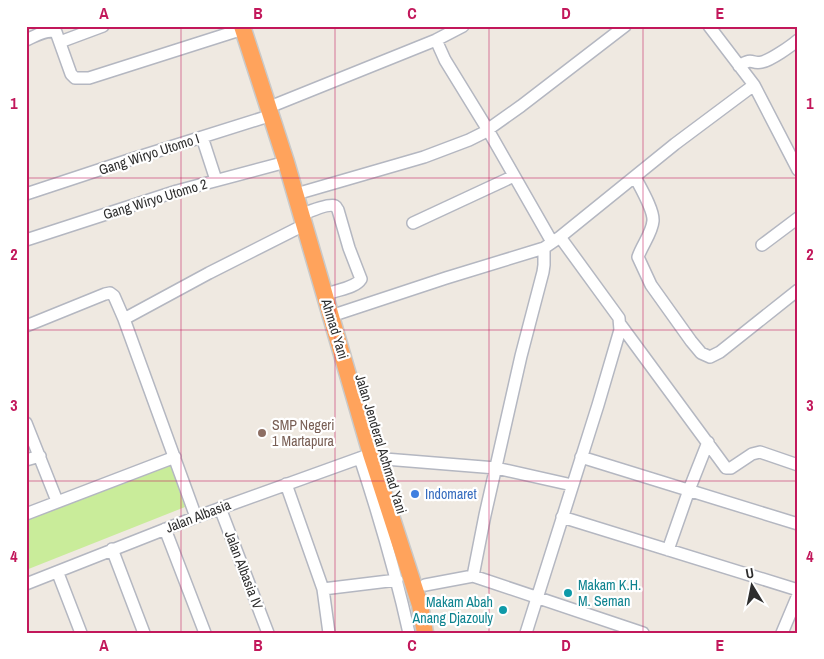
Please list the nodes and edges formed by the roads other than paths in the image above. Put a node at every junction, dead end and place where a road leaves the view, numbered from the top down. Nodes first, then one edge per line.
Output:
1 (103, 26) edge
2 (463, 26) edge
3 (709, 26) edge
4 (247, 27) edge
5 (622, 27) edge
6 (26, 40) edge
7 (436, 40) junction
8 (798, 40) edge
9 (60, 42) junction
10 (740, 66) junction
11 (754, 85) junction
12 (274, 110) junction
13 (488, 130) junction
14 (202, 137) junction
15 (286, 162) junction
16 (798, 170) edge
17 (514, 176) junction
18 (635, 177) junction
19 (216, 180) junction
20 (303, 192) junction
21 (26, 194) edge
22 (305, 217) junction
23 (798, 218) edge
24 (413, 223) dead end
25 (26, 240) edge
26 (552, 242) junction
27 (762, 246) dead end
28 (798, 290) edge
29 (333, 292) junction
30 (340, 313) junction
31 (124, 319) junction
32 (620, 324) junction
33 (26, 326) edge
34 (26, 423) edge
35 (708, 442) junction
36 (40, 456) junction
37 (175, 457) junction
38 (372, 457) junction
39 (581, 457) junction
40 (26, 460) edge
41 (798, 465) edge
42 (496, 468) junction
43 (286, 484) junction
44 (572, 485) junction
45 (689, 490) junction
46 (58, 502) junction
47 (220, 508) junction
48 (384, 509) junction
49 (26, 514) edge
50 (196, 517) junction
51 (562, 517) junction
52 (798, 524) edge
53 (166, 528) junction
54 (404, 536) junction
55 (112, 549) junction
56 (668, 550) junction
57 (57, 572) junction
58 (473, 576) junction
59 (397, 580) junction
60 (26, 584) edge
61 (425, 584) junction
62 (323, 589) junction
63 (798, 590) edge
64 (798, 595) edge
65 (537, 598) junction
66 (421, 632) edge
67 (81, 633) edge
68 (144, 633) edge
69 (205, 633) edge
70 (268, 633) edge
71 (329, 633) edge
72 (526, 633) edge
73 (643, 633) edge
74 (782, 633) edge

1 - 9 street
2 - 7 street, Gang Wiryo Utomo I
3 - 10 street
4 - 9 street
4 - 12 highway, Jalan Jenderal Achmad Yani
5 - 13 street
6 - 9 street
7 - 12 street, Gang Wiryo Utomo I
7 - 13 street
8 - 10 street
10 - 11 street
11 - 16 street
11 - 18 street
12 - 14 street, Gang Wiryo Utomo I
12 - 15 highway, Ahmad Yani
12 - 20 highway, Jalan Jenderal Achmad Yani
13 - 17 street
13 - 20 street
14 - 19 street
14 - 21 street, Gang Wiryo Utomo I
15 - 19 street, Gang Wiryo Utomo 2
15 - 22 highway, Ahmad Yani
17 - 24 street
17 - 26 street
18 - 26 street
18 - 28 street
19 - 25 street, Gang Wiryo Utomo 2
20 - 22 highway, Jalan Jenderal Achmad Yani
22 - 29 highway, Jalan Jenderal Achmad Yani
22 - 29 street
22 - 31 street
22 - 38 highway, Ahmad Yani
23 - 27 street
26 - 30 street
26 - 32 street
26 - 42 street
29 - 30 highway, Jalan Jenderal Achmad Yani
30 - 38 highway, Jalan Jenderal Achmad Yani
31 - 33 street
31 - 37 street
32 - 35 street
32 - 39 street
34 - 36 street
35 - 41 street
35 - 45 street
36 - 40 street
36 - 46 street
37 - 46 street
37 - 50 street
38 - 42 street
38 - 43 street, Jalan Albasia
38 - 48 highway, Ahmad Yani
38 - 54 highway, Jalan Jenderal Achmad Yani
39 - 44 street
39 - 45 street
42 - 44 street
42 - 58 street
43 - 47 street, Jalan Albasia
43 - 62 street
44 - 51 street
45 - 52 street
45 - 56 street
46 - 49 street
47 - 50 street, Jalan Albasia
47 - 70 street, Jalan Albasia IV
48 - 54 highway, Ahmad Yani
48 - 59 street
50 - 53 street, Jalan Albasia
51 - 56 street
51 - 65 street
53 - 55 street, Jalan Albasia
53 - 69 street
54 - 61 highway, Jalan Jenderal Achmad Yani
54 - 66 highway, Ahmad Yani
55 - 57 street, Jalan Albasia
55 - 68 street
56 - 63 street
57 - 60 street, Jalan Albasia
57 - 67 street
58 - 61 street
58 - 65 street
59 - 62 street
59 - 66 street
61 - 66 highway, Jalan Jenderal Achmad Yani
62 - 71 street
64 - 74 street
65 - 72 street
65 - 73 street

